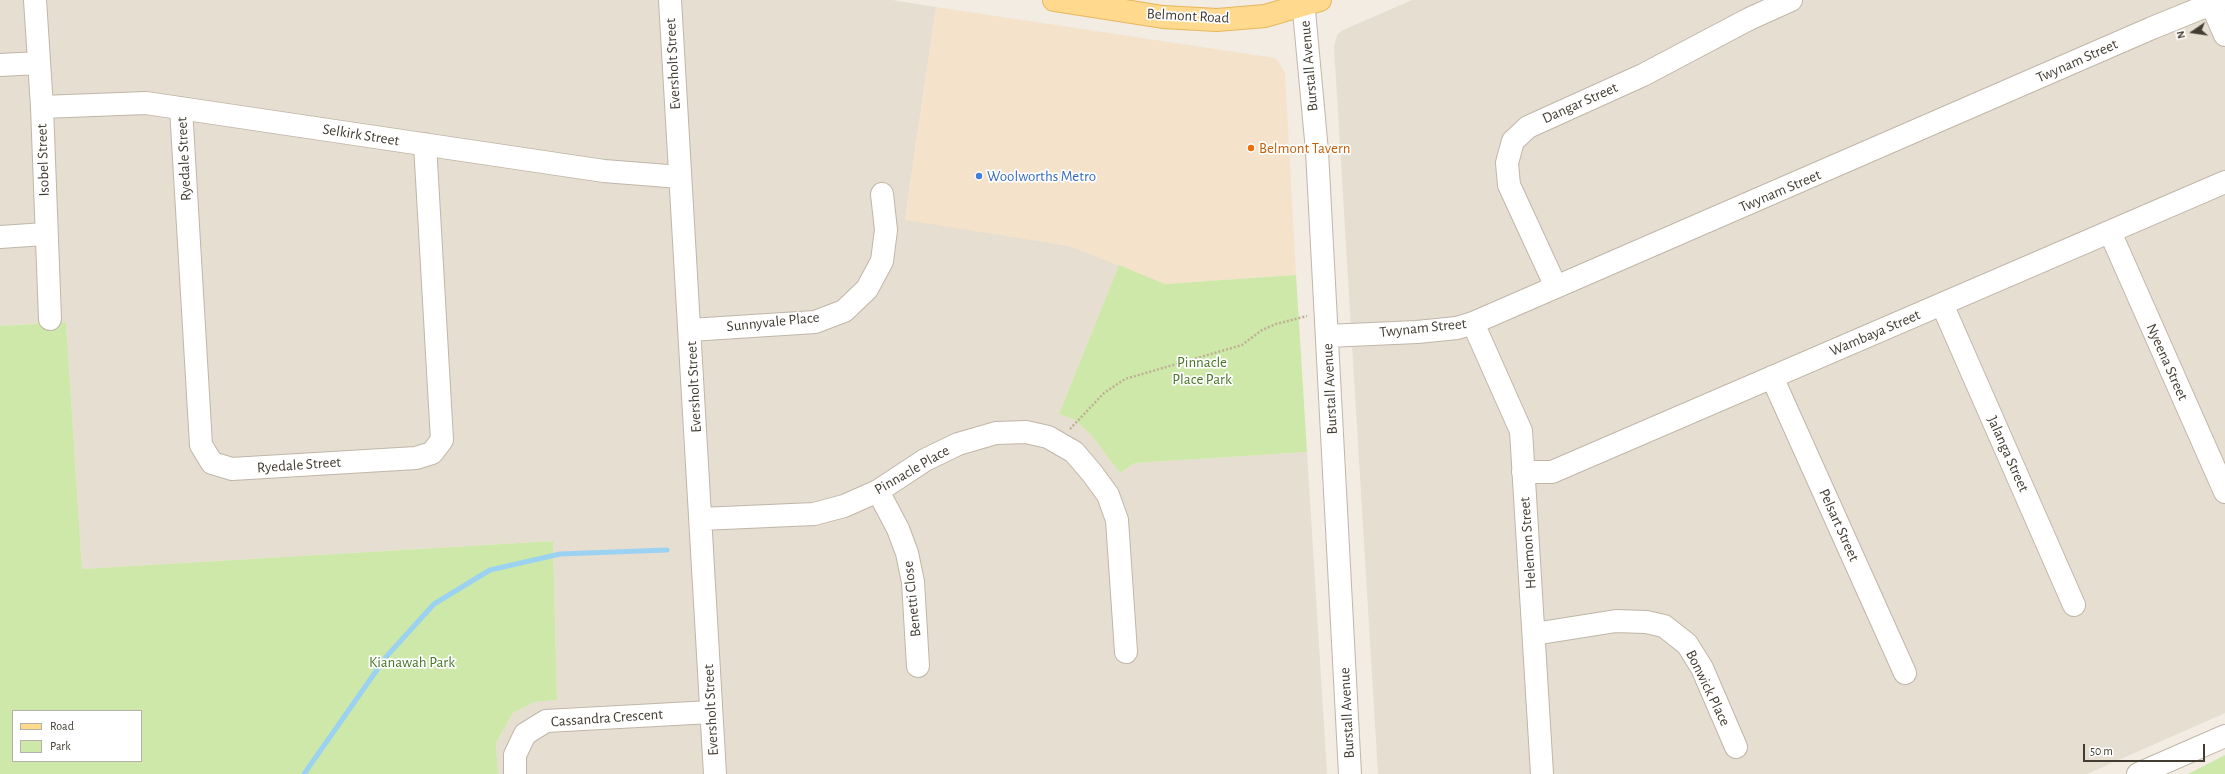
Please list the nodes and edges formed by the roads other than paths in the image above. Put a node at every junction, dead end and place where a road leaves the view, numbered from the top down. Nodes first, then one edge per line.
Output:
1 (35, 0) edge
2 (670, 0) edge
3 (1054, 0) edge
4 (1791, 0) edge
5 (2216, 1) edge
6 (1309, 2) edge
7 (2225, 36) edge
8 (38, 63) junction
9 (0, 65) edge
10 (42, 107) junction
11 (181, 108) junction
12 (425, 144) junction
13 (680, 177) junction
14 (2225, 182) edge
15 (882, 194) dead end
16 (2110, 232) junction
17 (45, 234) junction
18 (0, 237) edge
19 (1556, 287) junction
20 (1942, 304) junction
21 (50, 320) dead end
22 (1473, 323) junction
23 (690, 330) junction
24 (1327, 336) junction
25 (1772, 377) junction
26 (1523, 472) junction
27 (878, 491) junction
28 (2225, 492) edge
29 (701, 519) junction
30 (2074, 605) dead end
31 (1534, 634) junction
32 (1126, 652) dead end
33 (918, 666) dead end
34 (1906, 673) dead end
35 (711, 712) junction
36 (2225, 736) edge
37 (1736, 747) dead end
38 (515, 774) edge
39 (715, 774) edge
40 (1350, 774) edge
41 (1542, 774) edge
42 (2138, 774) edge

1 - 8 street, Isobel Street
2 - 13 street, Eversholt Street
3 - 6 main road, Belmont Road
4 - 19 street, Dangar Street
5 - 7 street
5 - 19 street, Twynam Street
6 - 24 street, Burstall Avenue
8 - 9 street
8 - 10 street, Isobel Street
10 - 11 street, Selkirk Street
10 - 17 street, Isobel Street
11 - 12 street, Selkirk Street
11 - 12 street, Ryedale Street
12 - 13 street, Selkirk Street
13 - 23 street, Eversholt Street
14 - 16 street, Wambaya Street
15 - 23 street, Sunnyvale Place
16 - 20 street, Wambaya Street
16 - 28 street, Nyeena Street
17 - 18 street
17 - 21 street, Isobel Street
19 - 22 street, Twynam Street
20 - 25 street, Wambaya Street
20 - 30 street, Jalanga Street
22 - 24 street, Twynam Street
22 - 26 street, Helemon Street
23 - 29 street, Eversholt Street
24 - 40 street, Burstall Avenue
25 - 26 street, Wambaya Street
25 - 34 street, Pelsart Street
26 - 31 street, Helemon Street
27 - 29 street, Pinnacle Place
27 - 32 street, Pinnacle Place
27 - 33 street, Benetti Close
29 - 35 street, Eversholt Street
31 - 37 street, Bonwick Place
31 - 41 street, Helemon Street
35 - 38 street, Cassandra Crescent
35 - 39 street, Eversholt Street
36 - 42 street

